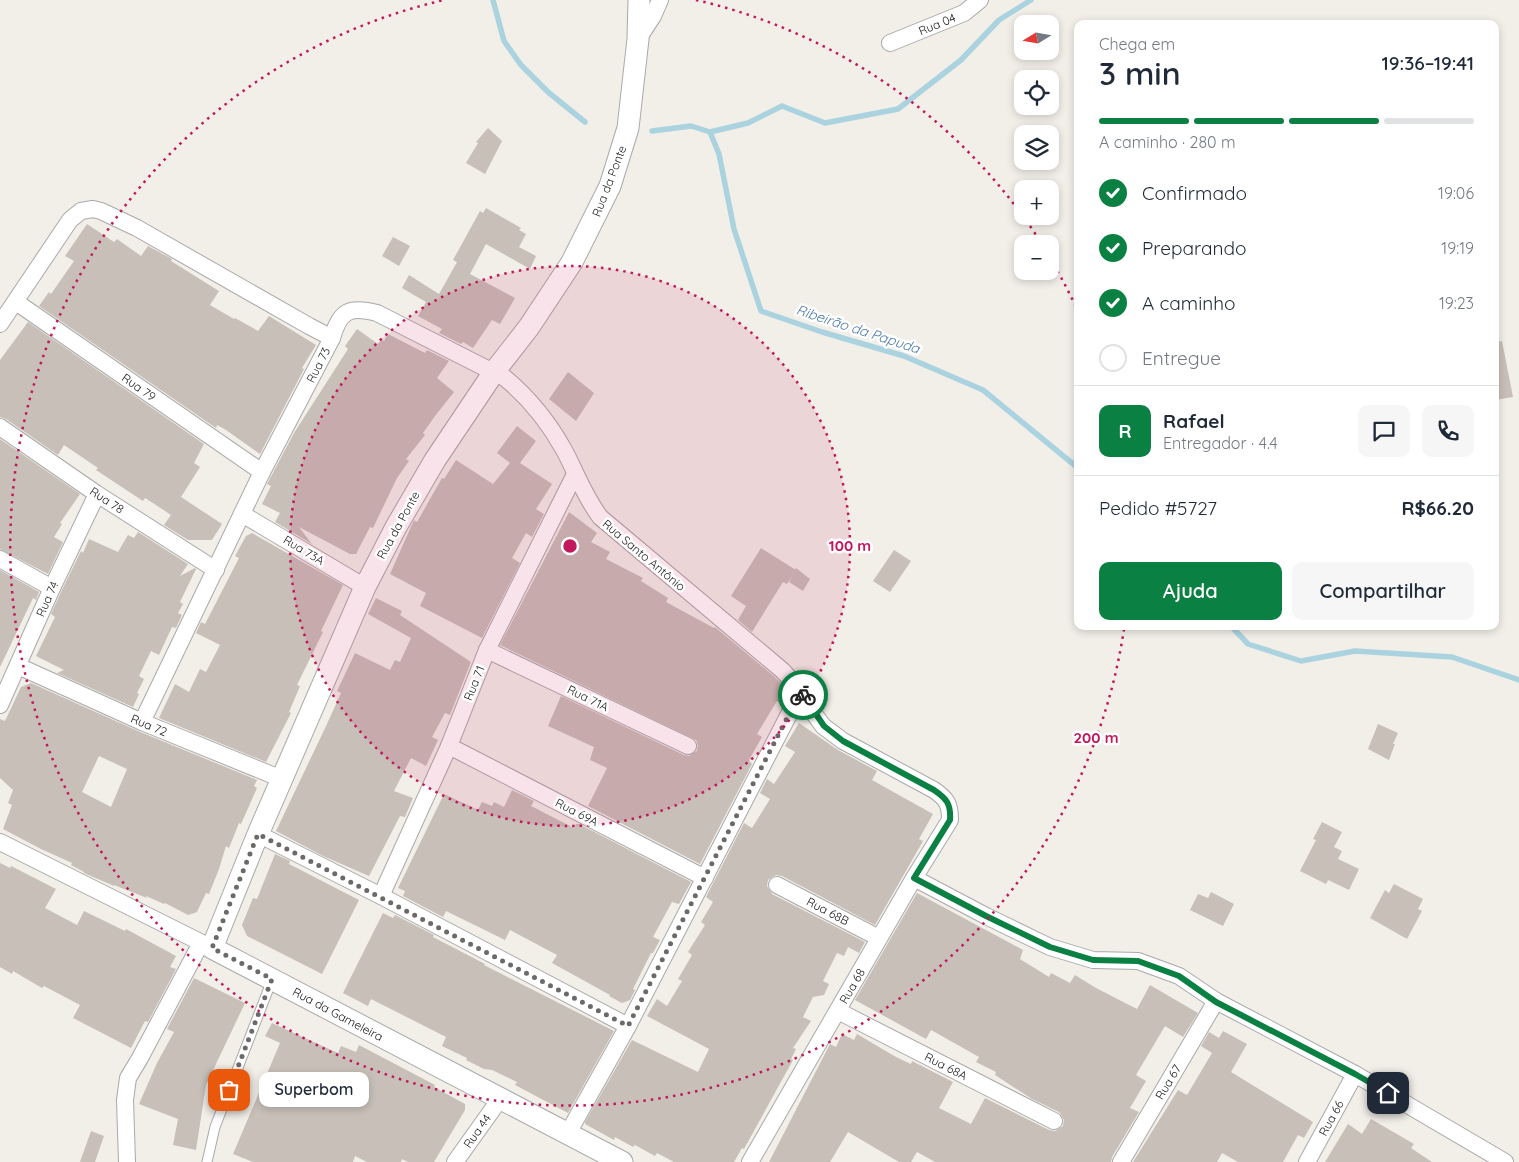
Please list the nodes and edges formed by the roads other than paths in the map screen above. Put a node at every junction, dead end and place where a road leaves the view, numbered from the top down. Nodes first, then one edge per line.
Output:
1 (639, 0) edge
2 (660, 0) edge
3 (980, 0) edge
4 (638, 39) junction
5 (890, 43) dead end
6 (16, 302) junction
7 (0, 324) edge
8 (332, 338) junction
9 (494, 372) junction
10 (0, 427) edge
11 (262, 472) junction
12 (575, 474) junction
13 (97, 494) junction
14 (242, 514) junction
15 (0, 559) edge
16 (216, 570) junction
17 (365, 587) junction
18 (52, 588) junction
19 (487, 650) junction
20 (18, 666) junction
21 (801, 691) junction
22 (0, 705) edge
23 (142, 722) junction
24 (449, 746) junction
25 (688, 746) dead end
26 (282, 779) junction
27 (950, 809) joint
28 (258, 834) junction
29 (0, 842) edge
30 (705, 878) junction
31 (914, 878) junction
32 (777, 885) dead end
33 (380, 896) junction
34 (879, 938) junction
35 (207, 945) junction
36 (272, 979) junction
37 (1216, 1002) junction
38 (838, 1011) junction
39 (628, 1026) junction
40 (1355, 1074) junction
41 (500, 1099) junction
42 (1054, 1121) dead end
43 (567, 1135) junction
44 (127, 1162) edge
45 (207, 1162) edge
46 (455, 1162) edge
47 (622, 1162) edge
48 (750, 1162) edge
49 (1121, 1162) edge
50 (1307, 1162) edge
51 (1505, 1162) edge

1 - 4 street, Rua da Ponte
2 - 4 street
3 - 5 street, Rua 04
4 - 9 street, Rua da Ponte
6 - 7 street
6 - 8 street, Rua 73
6 - 11 street, Rua 79
8 - 9 street, Rua Santo Antônio
8 - 11 street, Rua 73
9 - 12 street, Rua Santo Antônio
9 - 17 street, Rua da Ponte
10 - 13 street, Rua 78
11 - 14 street, Rua 73
12 - 19 street, Rua 71
12 - 21 street, Rua Santo Antônio
13 - 16 street, Rua 78
13 - 18 street, Rua 74
14 - 16 street, Rua 73
14 - 17 street, Rua 73A
15 - 18 street
16 - 23 street, Rua 73
17 - 26 street, Rua da Ponte
18 - 20 street, Rua 74
19 - 24 street, Rua 71
19 - 25 street, Rua 71A
20 - 22 street, Rua 74
20 - 23 street, Rua 72
21 - 27 street, Rua Santo Antônio
21 - 30 street
23 - 26 street, Rua 72
24 - 30 street, Rua 69A
24 - 33 street, Rua 71
26 - 28 street, Rua da Ponte
27 - 31 street, Rua 68
28 - 33 street
28 - 35 street, Rua da Ponte
29 - 35 street, Rua da Gameleira
30 - 39 street
31 - 34 street, Rua 68
31 - 37 street
32 - 34 street, Rua 68B
33 - 39 street
34 - 38 street, Rua 68
35 - 36 street, Rua da Gameleira
35 - 44 street
36 - 41 street, Rua da Gameleira
36 - 45 lane
37 - 40 street
37 - 49 street, Rua 67
38 - 42 street, Rua 68A
38 - 48 street, Rua 68
39 - 43 street
40 - 50 street, Rua 66
40 - 51 street
41 - 43 street, Rua da Gameleira
41 - 46 street, Rua 44
43 - 47 street, Rua da Gameleira

